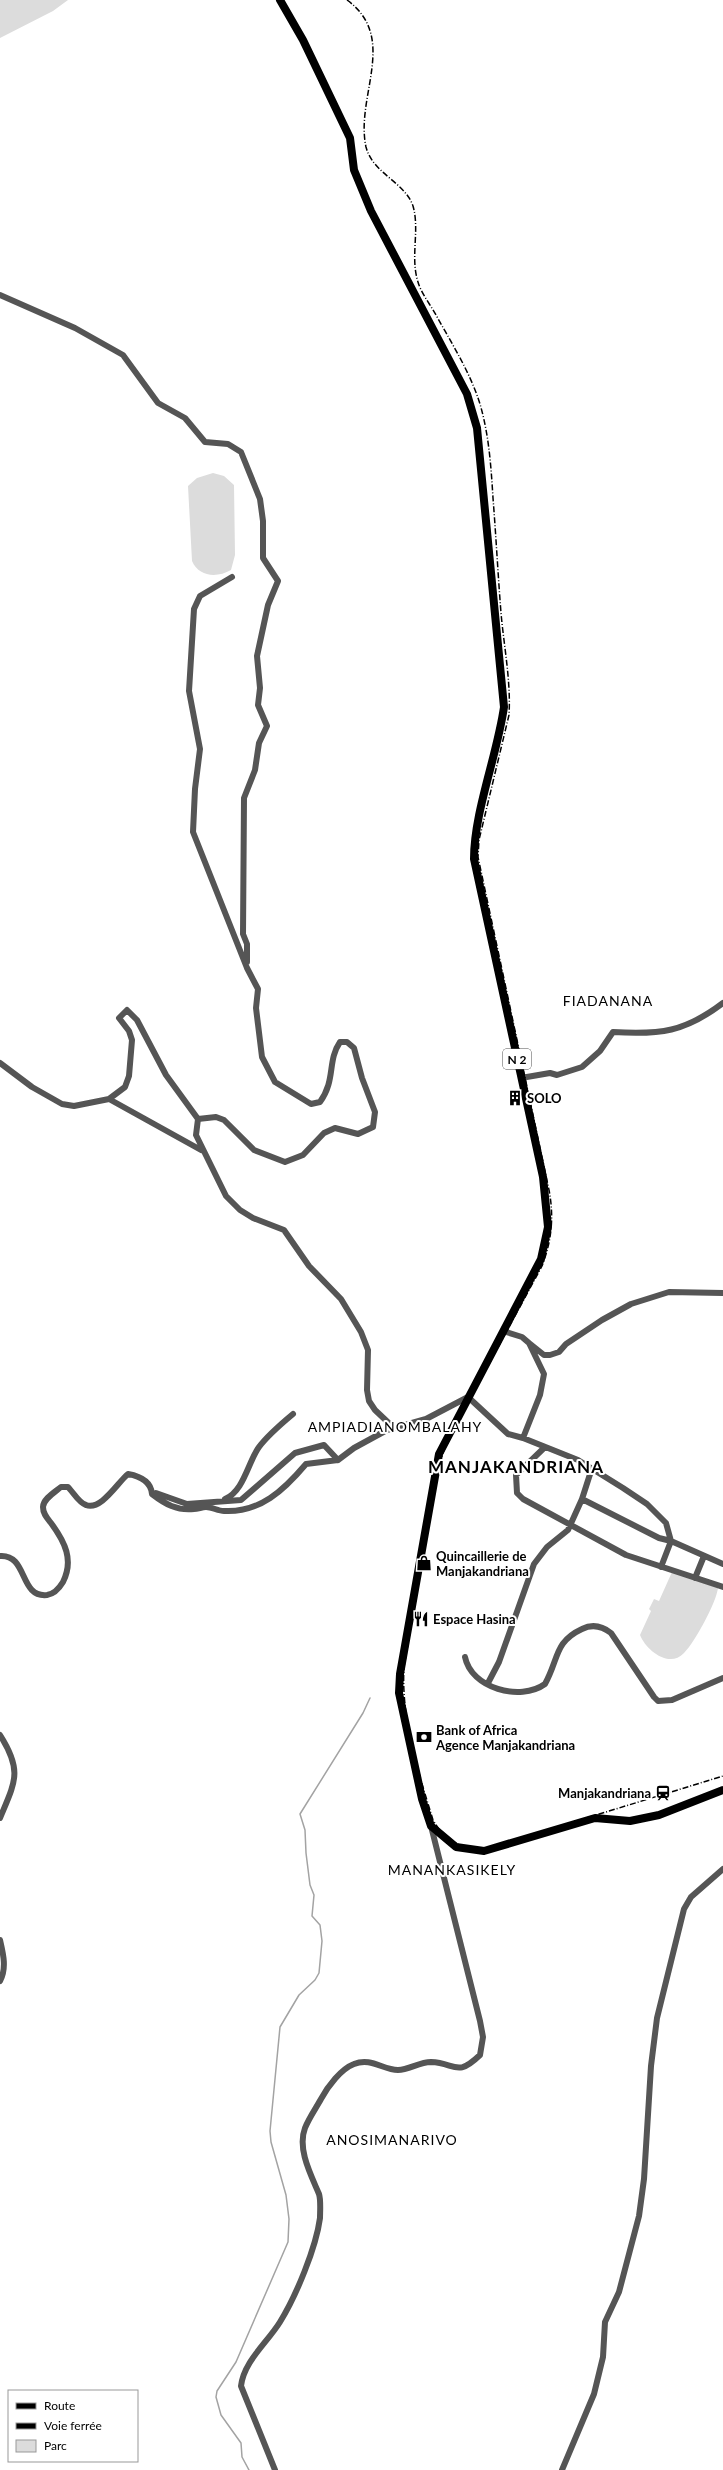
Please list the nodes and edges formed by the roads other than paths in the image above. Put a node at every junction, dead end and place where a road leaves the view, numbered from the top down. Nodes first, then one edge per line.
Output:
1 (280, 0) edge
2 (0, 295) edge
3 (232, 577) dead end
4 (247, 968) junction
5 (723, 1003) edge
6 (0, 1063) edge
7 (521, 1078) junction
8 (109, 1099) junction
9 (198, 1119) junction
10 (201, 1150) junction
11 (723, 1293) edge
12 (503, 1331) junction
13 (529, 1343) junction
14 (468, 1397) junction
15 (292, 1414) dead end
16 (394, 1428) junction
17 (523, 1438) junction
18 (546, 1447) junction
19 (338, 1460) junction
20 (592, 1468) junction
21 (151, 1488) junction
22 (582, 1499) junction
23 (220, 1501) junction
24 (571, 1525) junction
25 (671, 1541) junction
26 (0, 1556) edge
27 (704, 1556) junction
28 (723, 1564) edge
29 (661, 1566) junction
30 (695, 1578) junction
31 (723, 1587) edge
32 (465, 1657) dead end
33 (723, 1678) edge
34 (488, 1683) junction
35 (0, 1735) edge
36 (723, 1790) edge
37 (0, 1818) edge
38 (431, 1826) junction
39 (723, 1869) edge
40 (0, 1940) edge
41 (0, 1981) edge
42 (275, 2470) edge
43 (562, 2470) edge

1 - 7 main road, N 2
2 - 4 street
3 - 4 street
4 - 9 street
5 - 7 street
6 - 8 street
7 - 12 main road, N 2
8 - 9 street
8 - 10 street
9 - 10 street
10 - 16 street
11 - 13 street
12 - 13 street
12 - 14 main road, N 2
13 - 17 street
14 - 16 street
14 - 17 street
14 - 38 main road, N 2
15 - 23 street
16 - 19 street
17 - 18 street
18 - 20 street
18 - 24 street
19 - 21 street
19 - 23 street
20 - 22 street
20 - 25 street
21 - 23 street
21 - 26 street
22 - 24 street
22 - 25 street
24 - 29 street
24 - 34 street
25 - 27 street
25 - 29 street
27 - 28 street
27 - 30 street
29 - 30 street
30 - 31 street
32 - 34 street
33 - 34 street
35 - 37 street
36 - 38 main road
38 - 42 street
39 - 43 street
40 - 41 street

